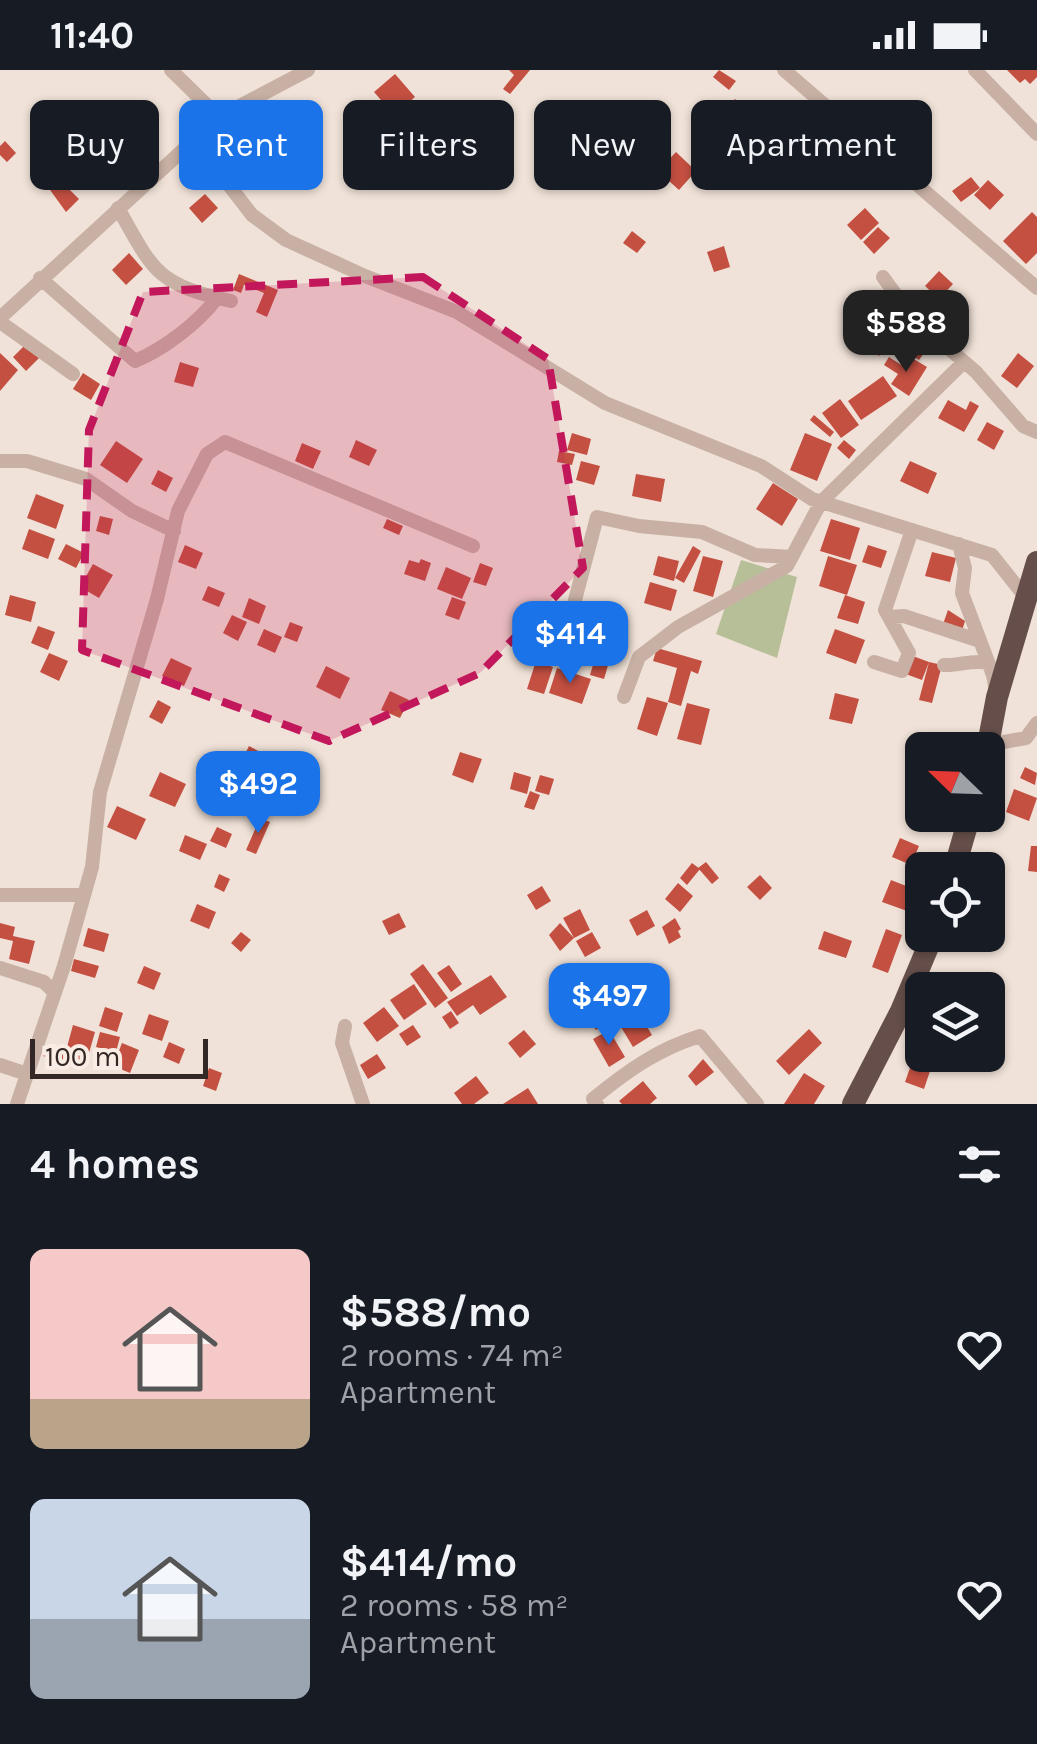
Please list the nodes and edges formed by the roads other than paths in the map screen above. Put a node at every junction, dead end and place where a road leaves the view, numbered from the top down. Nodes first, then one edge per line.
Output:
1 (172, 70) edge
2 (308, 70) edge
3 (784, 70) edge
4 (976, 70) edge
5 (201, 100) edge
6 (252, 100) edge
7 (1037, 134) edge
8 (179, 153) edge
9 (233, 190) edge
10 (118, 208) junction
11 (40, 278) junction
12 (883, 278) dead end
13 (1037, 288) edge
14 (0, 320) edge
15 (964, 362) junction
16 (73, 374) dead end
17 (1037, 432) edge
18 (0, 461) edge
19 (821, 502) junction
20 (912, 530) junction
21 (174, 531) junction
22 (959, 544) junction
23 (472, 546) dead end
24 (792, 556) junction
25 (1037, 562) edge
26 (1027, 599) junction
27 (889, 617) junction
28 (564, 630) dead end
29 (978, 640) junction
30 (874, 662) dead end
31 (988, 663) junction
32 (944, 665) dead end
33 (624, 697) dead end
34 (997, 697) junction
35 (1037, 723) edge
36 (991, 732) edge
37 (1032, 736) edge
38 (1005, 743) edge
39 (0, 894) edge
40 (82, 895) junction
41 (926, 952) edge
42 (0, 968) edge
43 (55, 994) junction
44 (345, 1026) dead end
45 (0, 1065) edge
46 (27, 1074) junction
47 (17, 1104) edge
48 (363, 1104) edge
49 (597, 1104) edge
50 (757, 1104) edge
51 (853, 1104) edge

1 - 5 street
2 - 6 street
3 - 13 street
4 - 7 street
8 - 10 street
9 - 19 street
10 - 11 street
10 - 11 street
11 - 14 street
12 - 15 street
14 - 16 street
15 - 17 street
15 - 19 street
18 - 21 street
19 - 20 street
19 - 24 street
20 - 22 street
20 - 27 street
21 - 23 street
21 - 40 street
22 - 26 street
22 - 29 street
24 - 28 street
24 - 33 street
25 - 26 highway
26 - 34 highway
27 - 29 street
27 - 30 street
29 - 31 street
31 - 32 street
31 - 34 street
34 - 36 highway
35 - 37 street
37 - 38 street
39 - 40 street
40 - 43 street
41 - 51 highway
42 - 43 street
43 - 46 street
44 - 48 street
45 - 46 street
46 - 47 street
49 - 50 street

